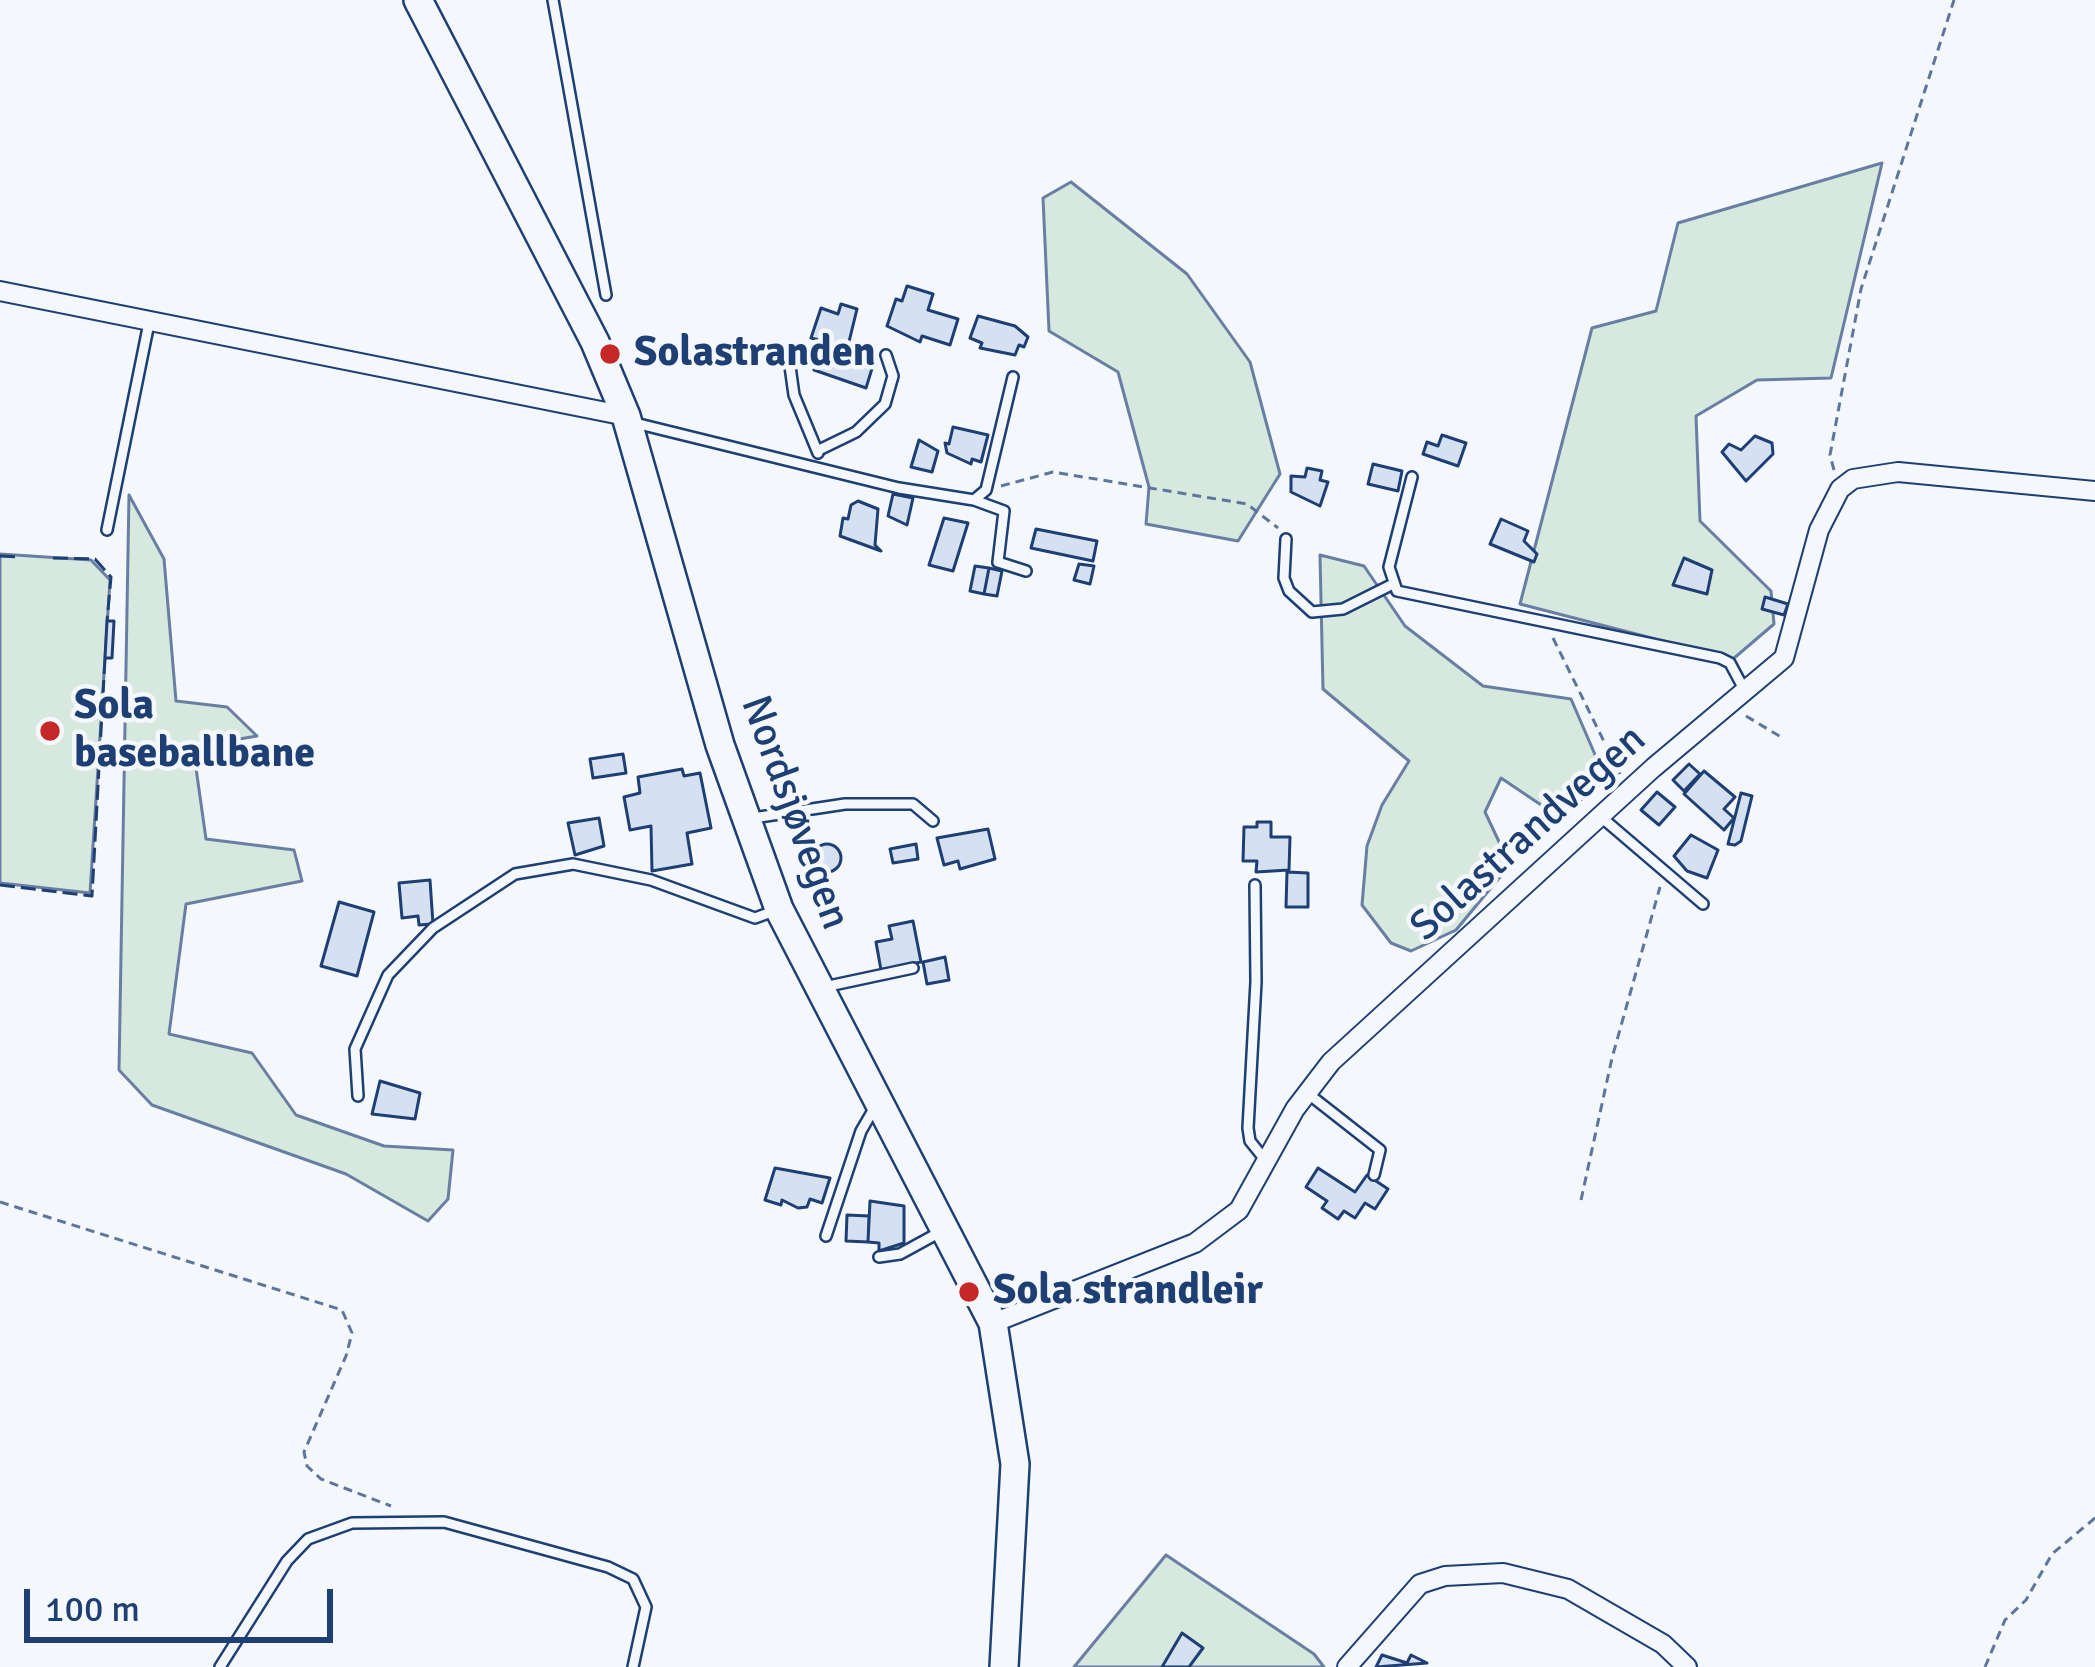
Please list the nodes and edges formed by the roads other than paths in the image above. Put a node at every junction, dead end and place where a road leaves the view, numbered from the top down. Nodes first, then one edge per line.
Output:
1 (418, 0) edge
2 (553, 0) edge
3 (0, 290) edge
4 (606, 296) dead end
5 (149, 323) junction
6 (788, 352) dead end
7 (886, 355) dead end
8 (1013, 377) dead end
9 (626, 416) junction
10 (819, 450) junction
11 (815, 463) junction
12 (1412, 477) dead end
13 (2095, 491) edge
14 (974, 500) junction
15 (107, 530) dead end
16 (1286, 539) road end
17 (1026, 571) dead end
18 (1391, 585) junction
19 (1745, 692) junction
20 (1600, 816) junction
21 (744, 820) junction
22 (933, 820) dead end
23 (1255, 885) dead end
24 (1702, 904) dead end
25 (779, 909) junction
26 (913, 968) dead end
27 (818, 989) junction
28 (1306, 1092) junction
29 (358, 1096) dead end
30 (878, 1102) junction
31 (1269, 1163) junction
32 (1374, 1175) dead end
33 (946, 1228) junction
34 (826, 1236) dead end
35 (879, 1257) dead end
36 (994, 1323) junction
37 (220, 1667) edge
38 (633, 1667) edge
39 (1004, 1667) edge
40 (1347, 1667) edge
41 (1687, 1667) edge

1 - 9 street, Nordsjøvegen
2 - 4 lane
3 - 5 street
5 - 9 street
5 - 15 lane
6 - 10 lane
7 - 10 lane
8 - 14 lane
9 - 11 lane
9 - 21 street, Nordsjøvegen
10 - 11 lane
11 - 14 lane
12 - 18 lane
13 - 19 street, Solastrandvegen
14 - 17 lane
16 - 18 lane
18 - 19 lane
19 - 20 street, Solastrandvegen
20 - 24 lane
20 - 28 street, Solastrandvegen
21 - 22 lane
21 - 25 street, Nordsjøvegen
23 - 31 lane
25 - 27 street, Nordsjøvegen
25 - 29 lane
26 - 27 lane
27 - 30 street, Nordsjøvegen
28 - 31 street, Solastrandvegen
28 - 32 lane
30 - 33 street, Nordsjøvegen
30 - 34 lane
31 - 36 street, Solastrandvegen
33 - 35 lane
33 - 36 street, Nordsjøvegen
36 - 39 street, Nordsjøvegen
37 - 38 lane
40 - 41 street

